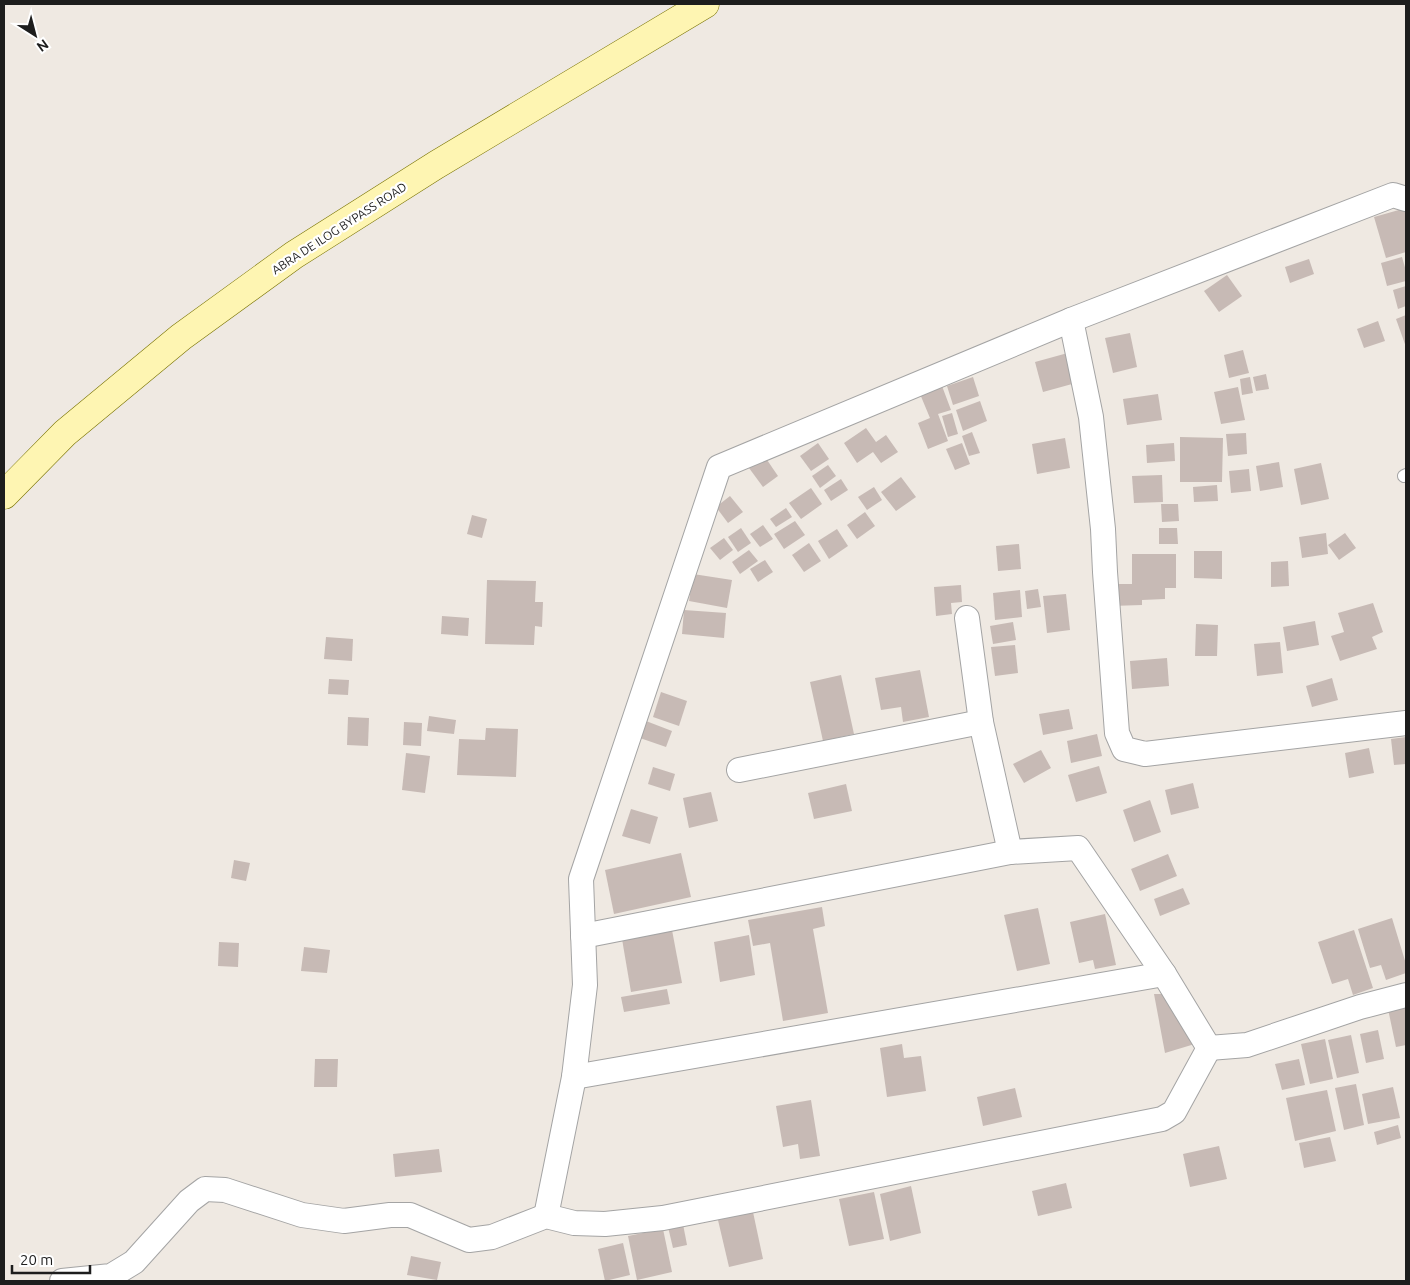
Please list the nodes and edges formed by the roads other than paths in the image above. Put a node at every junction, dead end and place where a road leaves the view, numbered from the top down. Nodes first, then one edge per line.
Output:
1 (705, 4) edge
2 (1406, 199) edge
3 (1071, 320) junction
4 (4, 495) edge
5 (967, 618) dead end
6 (981, 722) junction
7 (1406, 723) edge
8 (738, 770) dead end
9 (1010, 852) junction
10 (583, 936) junction
11 (1164, 974) junction
12 (1406, 995) edge
13 (1209, 1048) junction
14 (574, 1077) junction
15 (546, 1216) junction
16 (62, 1281) edge

1 - 4 main road, ABRA DE ILOG BYPASS ROAD
2 - 3 street
3 - 7 street
3 - 10 street
5 - 6 street
6 - 8 street
6 - 9 street
9 - 10 street
9 - 11 street
10 - 14 street
11 - 13 street
11 - 14 street
12 - 13 street
13 - 15 street
14 - 15 street
15 - 16 street

